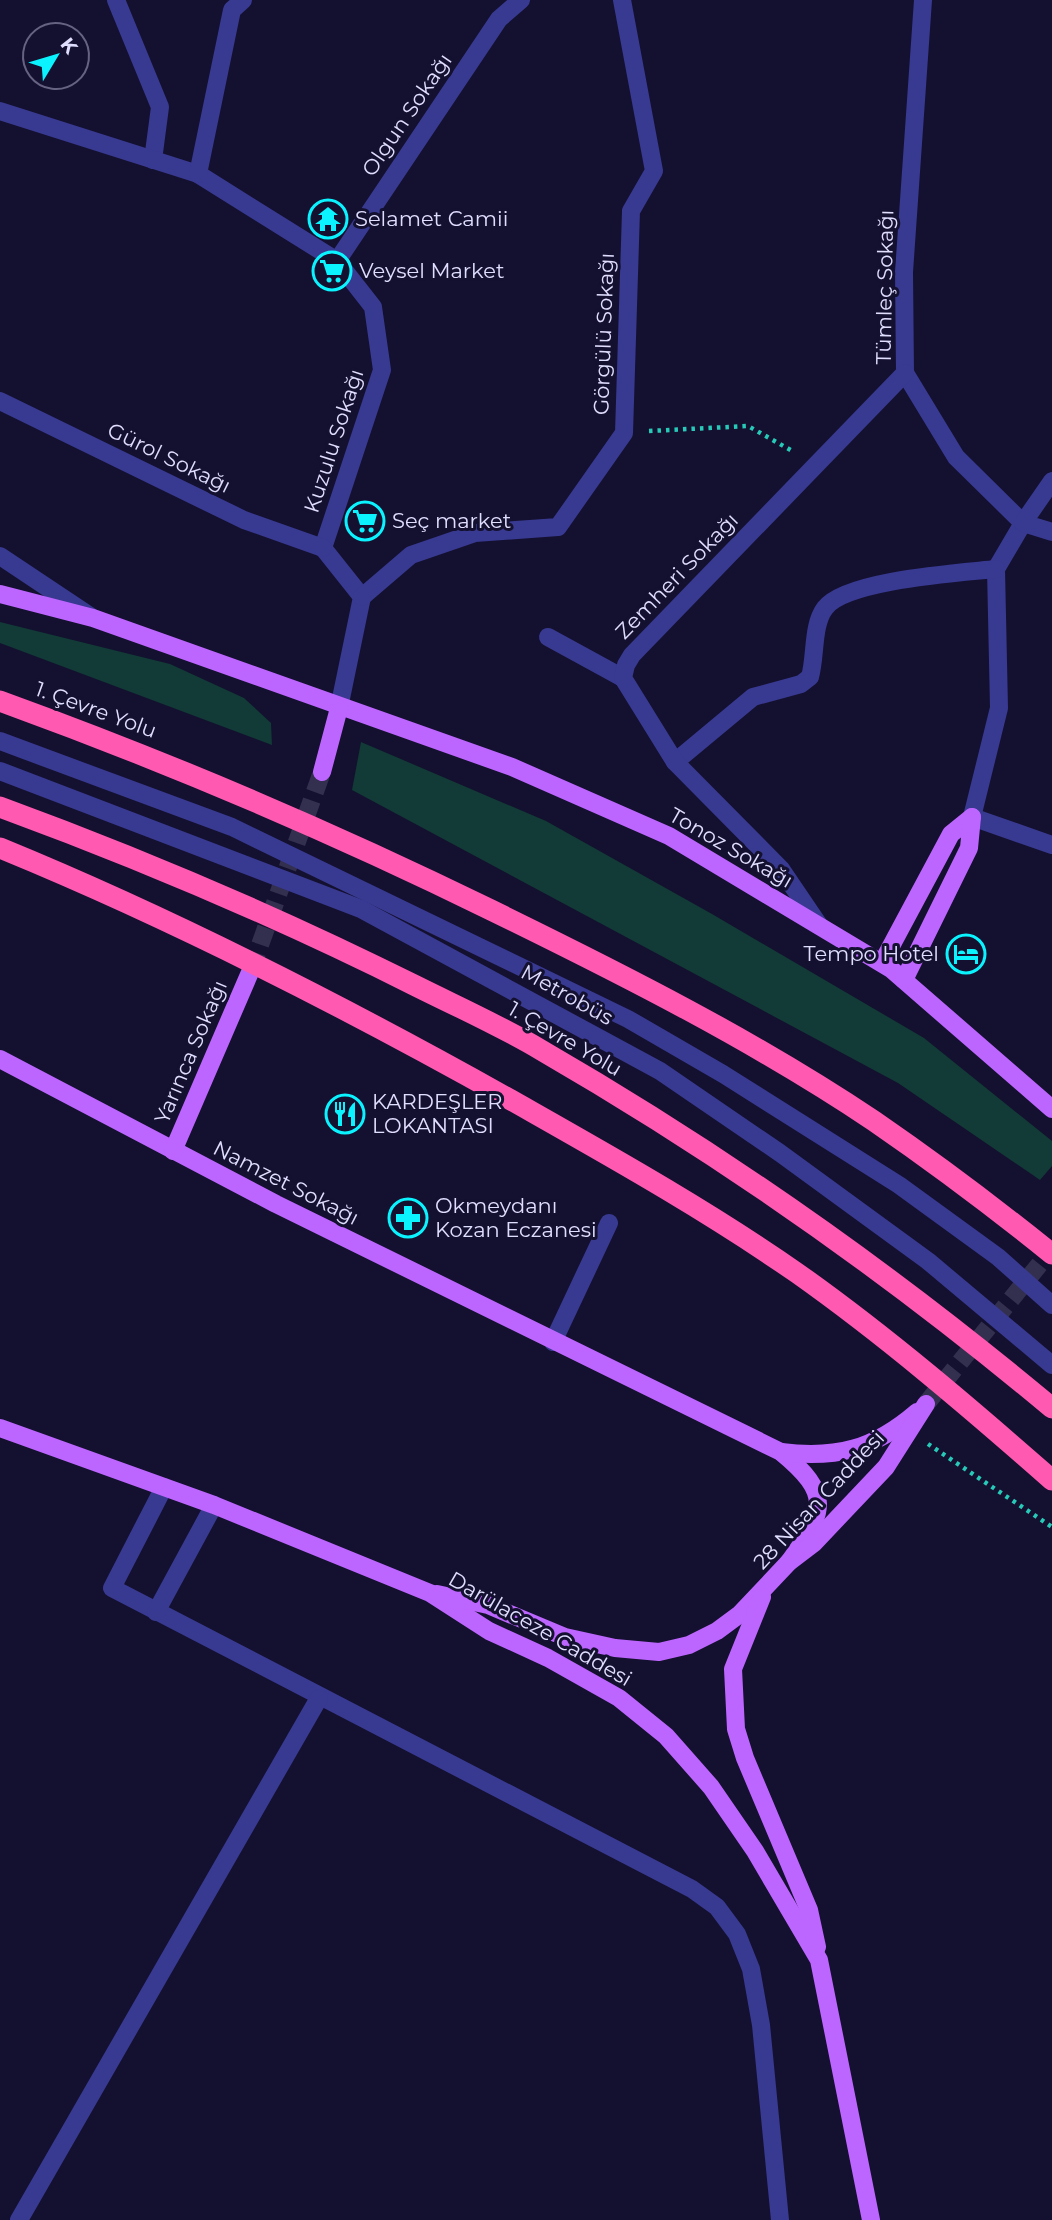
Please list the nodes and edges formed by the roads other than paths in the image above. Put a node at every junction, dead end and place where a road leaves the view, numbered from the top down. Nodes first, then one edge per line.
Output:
1 (116, 0) edge
2 (243, 0) edge
3 (521, 0) edge
4 (622, 0) edge
5 (923, 0) edge
6 (0, 111) edge
7 (153, 160) junction
8 (198, 174) junction
9 (337, 261) junction
10 (905, 373) junction
11 (0, 401) edge
12 (1052, 481) edge
13 (1023, 523) junction
14 (1052, 532) edge
15 (323, 548) junction
16 (0, 556) edge
17 (996, 569) junction
18 (0, 594) edge
19 (362, 597) junction
20 (93, 618) junction
21 (548, 637) dead end
22 (623, 678) junction
23 (0, 701) edge
24 (340, 708) junction
25 (0, 741) edge
26 (675, 762) junction
27 (0, 771) edge
28 (322, 772) tunnel mouth
29 (0, 807) edge
30 (972, 817) junction
31 (1052, 845) edge
32 (0, 848) edge
33 (819, 925) junction
34 (882, 963) junction
35 (251, 970) tunnel mouth
36 (904, 980) junction
37 (0, 1059) edge
38 (1052, 1109) edge
39 (173, 1151) junction
40 (609, 1223) dead end
41 (1052, 1254) edge
42 (1052, 1305) edge
43 (553, 1342) junction
44 (1052, 1365) edge
45 (926, 1404) joint
46 (1052, 1408) edge
47 (0, 1428) edge
48 (781, 1452) junction
49 (1052, 1480) edge
50 (164, 1487) junction
51 (214, 1505) junction
52 (789, 1562) junction
53 (765, 1591) junction
54 (430, 1593) junction
55 (156, 1612) junction
56 (319, 1698) junction
57 (819, 1960) junction
58 (19, 2220) edge
59 (780, 2220) edge
60 (871, 2220) edge

1 - 7 street
2 - 8 street
3 - 9 street, Olgun Sokağı
4 - 19 street, Görgülü Sokağı
5 - 10 street, Tümleç Sokağı
6 - 7 street, Kuzulu Sokağı
7 - 8 street, Kuzulu Sokağı
8 - 9 street, Kuzulu Sokağı
9 - 15 street, Kuzulu Sokağı
10 - 13 street, Tümleç Sokağı
10 - 22 street, Zemheri Sokağı
11 - 15 street, Gürol Sokağı
12 - 13 street
13 - 14 street
13 - 17 street
15 - 19 street
16 - 20 street
17 - 26 street
17 - 30 street
18 - 20 main road, Tonoz Sokağı
19 - 24 street
20 - 24 main road, Tonoz Sokağı
21 - 22 street
22 - 26 street
23 - 41 highway, 1. Çevre Yolu
24 - 28 main road
24 - 33 main road, Tonoz Sokağı
25 - 42 street, Metrobüs
26 - 33 street
27 - 44 street, Metrobüs
29 - 46 highway, 1. Çevre Yolu
30 - 31 street
30 - 34 main road
30 - 36 main road
32 - 49 highway
33 - 34 main road, Tonoz Sokağı
34 - 36 main road, Tonoz Sokağı
35 - 39 main road, Yarınca Sokağı
36 - 38 main road, Tonoz Sokağı
37 - 39 main road, Namzet Sokağı
39 - 43 main road, Namzet Sokağı
40 - 43 street
43 - 48 main road, Namzet Sokağı
45 - 48 main road, Namzet Sokağı
45 - 52 main road, 28 Nisan Caddesi
47 - 50 main road, Darülaceze Caddesi
48 - 52 main road, Namzet Sokağı
50 - 51 main road, Darülaceze Caddesi
50 - 55 street
51 - 54 main road, Darülaceze Caddesi
51 - 55 street
52 - 53 main road, 28 Nisan Caddesi
53 - 54 main road
53 - 57 main road
54 - 57 main road, Darülaceze Caddesi
55 - 56 street
56 - 58 street
56 - 59 street
57 - 60 main road, Darülaceze Caddesi

